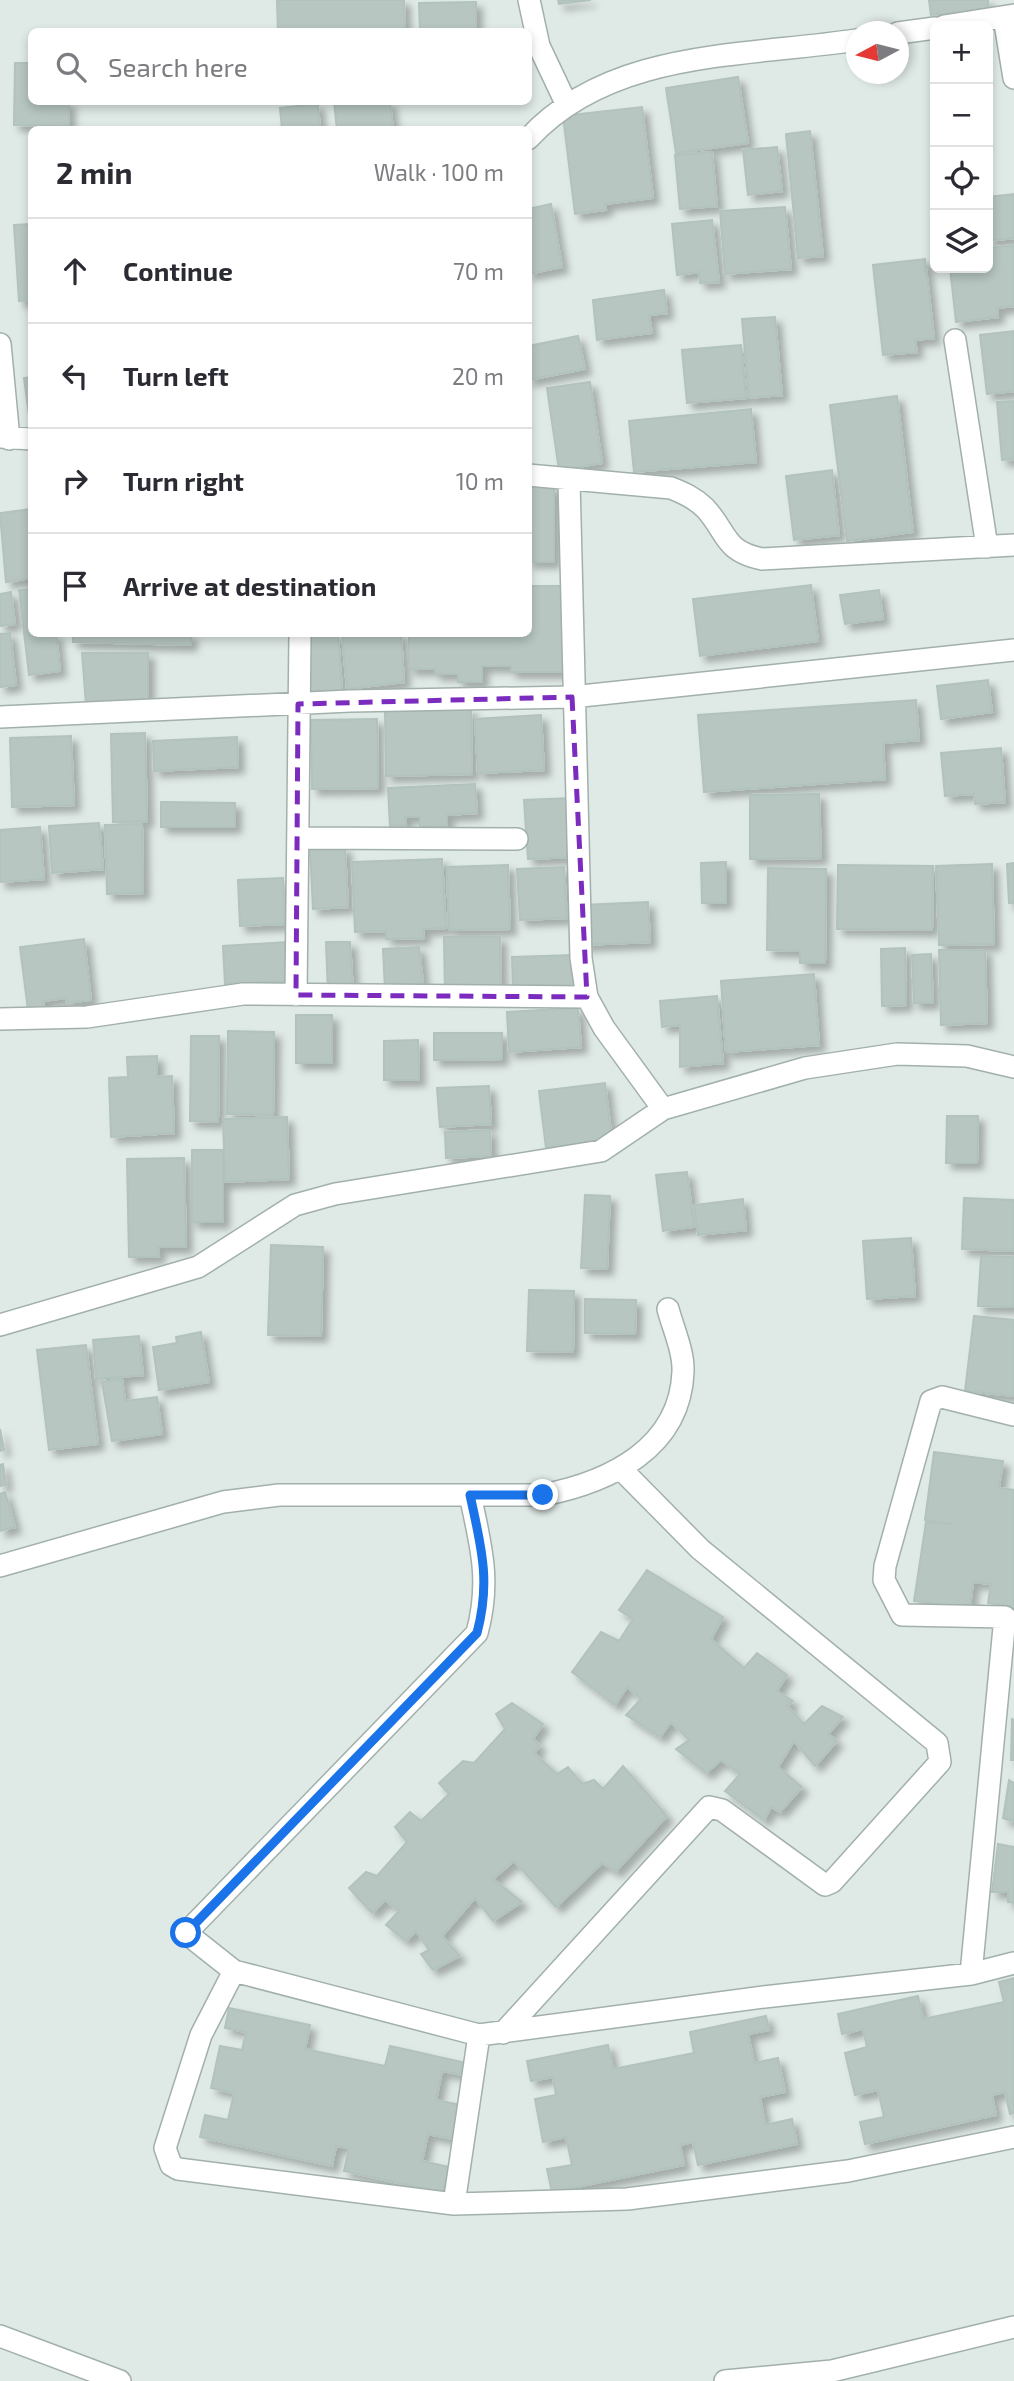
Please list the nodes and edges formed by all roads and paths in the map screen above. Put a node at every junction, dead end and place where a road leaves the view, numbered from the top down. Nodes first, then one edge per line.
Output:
1 (530, 0) edge
2 (1009, 16) edge
3 (976, 21) edge
4 (930, 28) edge
5 (909, 31) edge
6 (846, 41) edge
7 (1014, 78) edge
8 (566, 103) junction
9 (532, 135) edge
10 (956, 340) dead end
11 (0, 344) edge
12 (4, 438) edge
13 (28, 439) edge
14 (532, 475) edge
15 (569, 480) junction
16 (1014, 545) edge
17 (987, 547) junction
18 (300, 637) edge
19 (1014, 650) edge
20 (572, 697) junction
21 (298, 704) junction
22 (0, 717) edge
23 (298, 838) junction
24 (517, 839) dead end
25 (296, 995) junction
26 (587, 997) junction
27 (0, 1019) edge
28 (1014, 1067) edge
29 (663, 1108) junction
30 (668, 1309) dead end
31 (0, 1325) edge
32 (1014, 1415) edge
33 (620, 1468) junction
34 (470, 1495) junction
35 (0, 1566) edge
36 (1010, 1618) edge
37 (1014, 1963) edge
38 (234, 1971) junction
39 (971, 1974) junction
40 (503, 2033) junction
41 (480, 2035) junction
42 (1014, 2137) edge
43 (454, 2204) junction
44 (1014, 2327) edge
45 (0, 2336) edge
46 (120, 2381) edge
47 (725, 2381) edge

1 - 8 street
2 - 3 street
2 - 7 street
4 - 5 street
6 - 8 street
8 - 9 street
10 - 17 street
11 - 12 street
12 - 13 street
14 - 15 street
15 - 17 street
15 - 20 street
16 - 17 street
18 - 21 street
19 - 20 street
20 - 21 street
20 - 26 street
21 - 22 street
21 - 23 street
23 - 24 street
23 - 25 street
25 - 26 street
25 - 27 street
26 - 29 street
28 - 29 street
29 - 31 street
30 - 33 street
32 - 36 street
33 - 34 street
33 - 40 street
34 - 35 street
34 - 38 street
36 - 39 street
37 - 39 street
38 - 41 street
38 - 43 street
39 - 40 street
40 - 41 street
41 - 43 street
42 - 43 street
44 - 47 street
45 - 46 street

